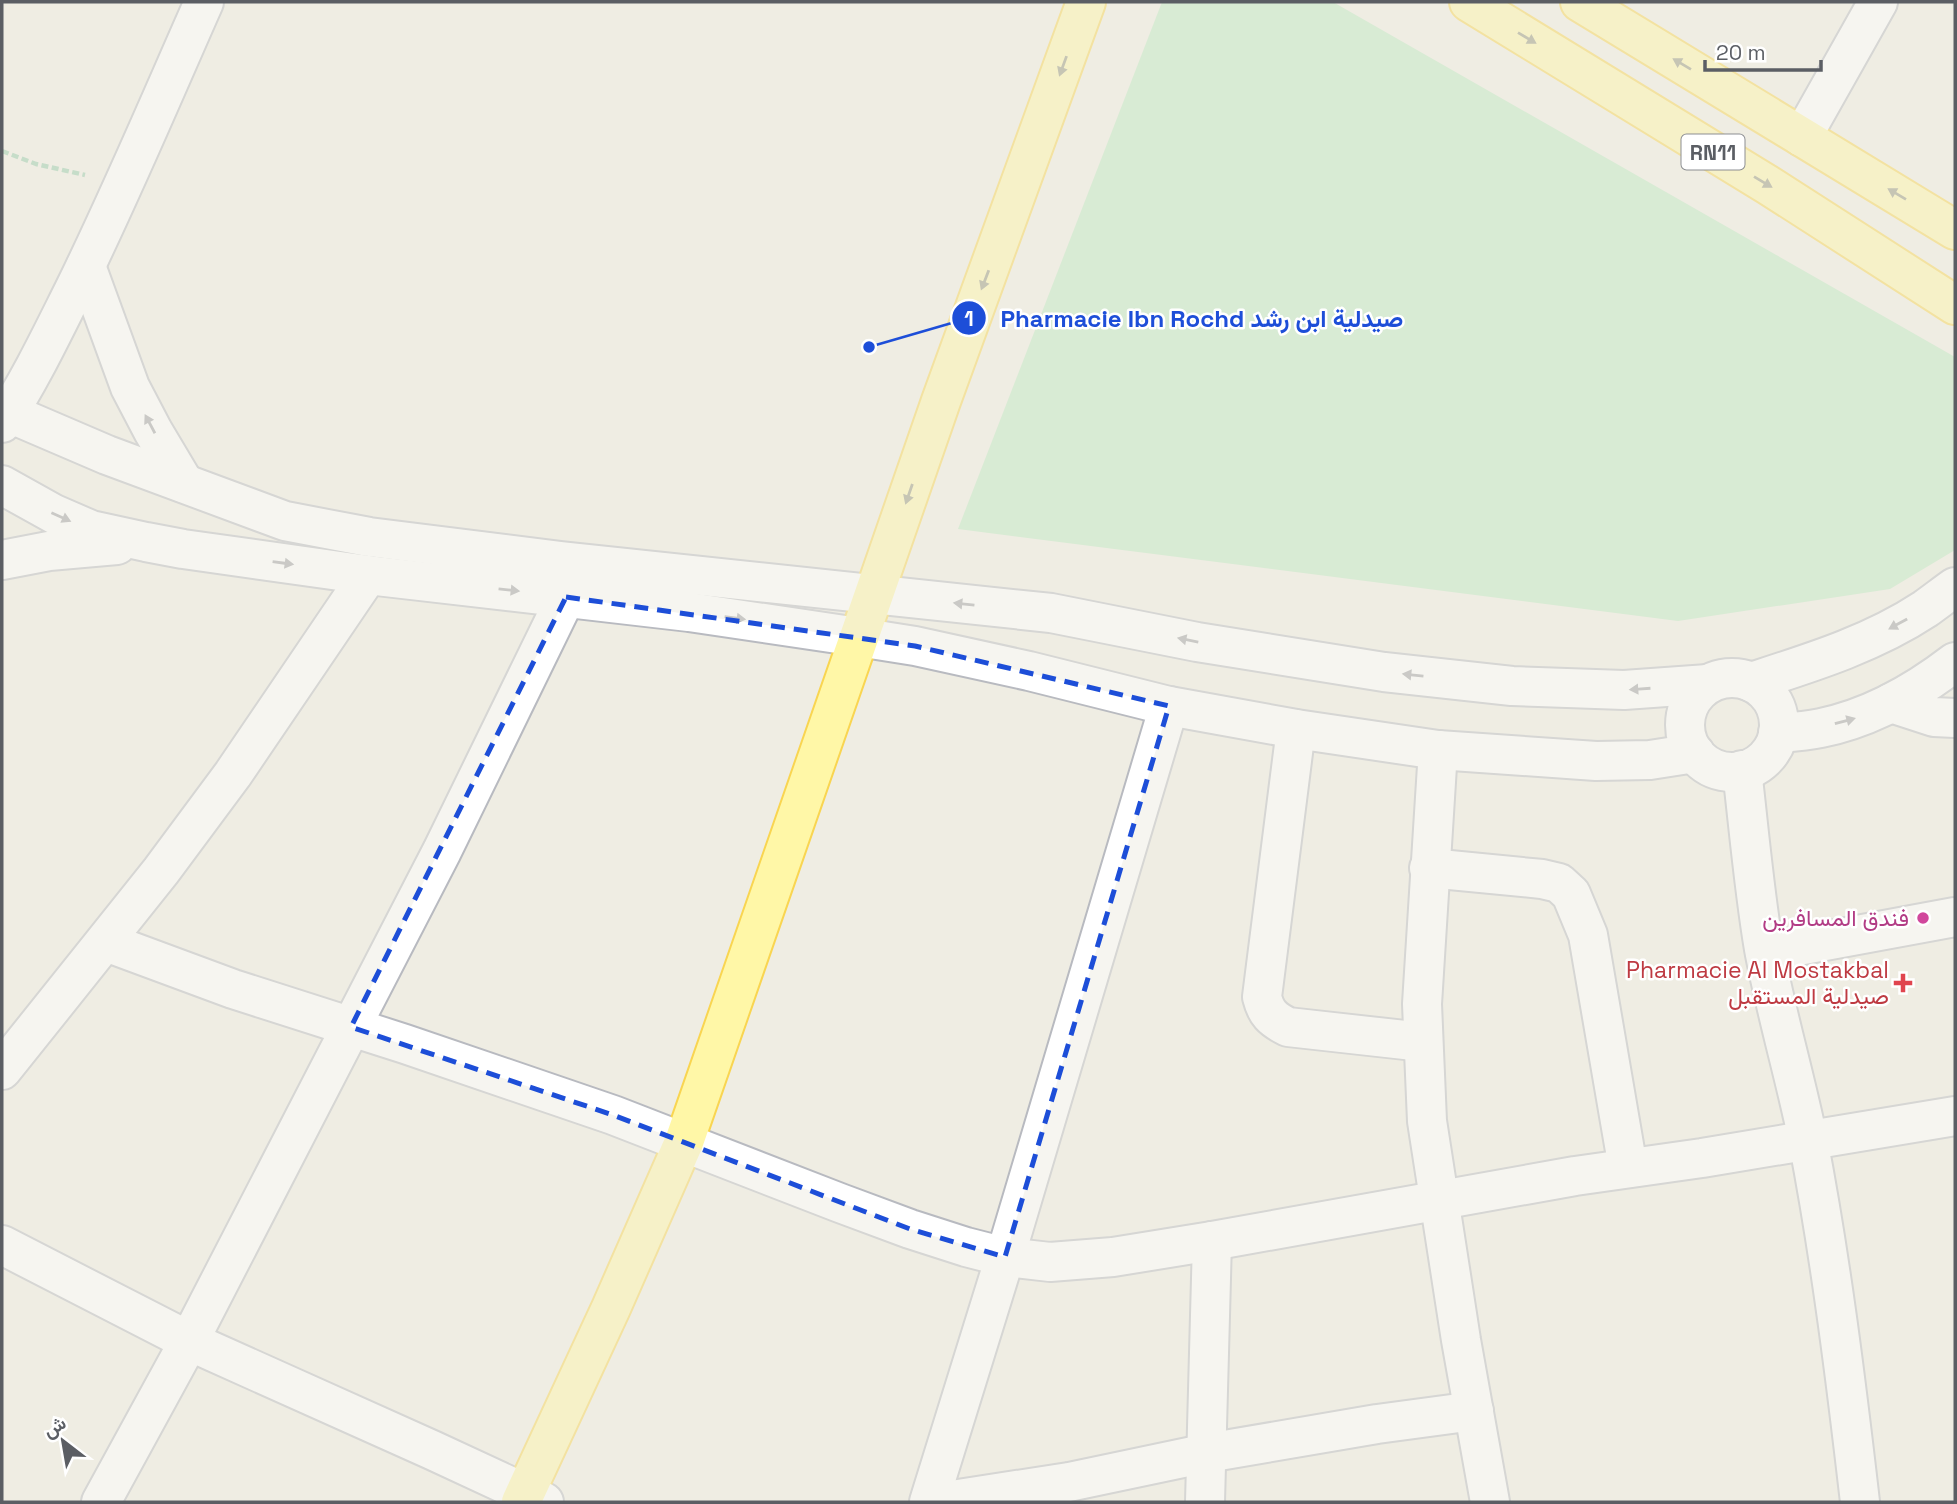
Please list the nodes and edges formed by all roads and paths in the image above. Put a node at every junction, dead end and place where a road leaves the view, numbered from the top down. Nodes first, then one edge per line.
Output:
1 (204, 2) edge
2 (1086, 2) edge
3 (1469, 2) edge
4 (1580, 2) edge
5 (1878, 2) edge
6 (1802, 137) junction
7 (2, 151) edge
8 (124, 183) junction
9 (1955, 230) edge
10 (86, 266) junction
11 (1955, 305) edge
12 (5, 418) edge
13 (184, 483) junction
14 (2, 485) edge
15 (146, 542) junction
16 (2, 560) edge
17 (368, 575) junction
18 (1955, 587) edge
19 (873, 594) junction
20 (566, 597) junction
21 (858, 637) junction
22 (1955, 662) edge
23 (1751, 682) junction
24 (1708, 684) junction
25 (1891, 703) junction
26 (1169, 706) junction
27 (1955, 718) edge
28 (1296, 729) junction
29 (1778, 733) junction
30 (1438, 750) junction
31 (1695, 753) junction
32 (1742, 771) junction
33 (1429, 868) junction
34 (1955, 917) edge
35 (106, 942) junction
36 (1765, 952) junction
37 (351, 1027) junction
38 (1423, 1042) junction
39 (2, 1070) edge
40 (1955, 1116) edge
41 (1808, 1140) junction
42 (684, 1142) junction
43 (1628, 1168) junction
44 (1440, 1200) junction
45 (1212, 1241) junction
46 (2, 1245) edge
47 (1005, 1257) junction
48 (189, 1341) junction
49 (1474, 1410) junction
50 (1207, 1454) junction
51 (530, 1499) edge
52 (102, 1502) edge
53 (929, 1502) edge
54 (939, 1502) edge
55 (1205, 1502) edge
56 (1490, 1502) edge
57 (1860, 1502) edge

1 - 8 street
2 -> 19 main road
3 -> 11 main road, RN11
6 -> 4 main road, RN11
5 - 6 street
9 -> 6 main road, RN11
7 - 8 path
8 - 10 street
10 - 12 street
13 -> 10 street
12 - 13 street
13 - 19 street
14 -> 15 street
15 - 16 street
15 -> 17 street
17 -> 20 street
17 - 35 street
18 -> 23 street
19 - 21 main road
24 -> 19 street
20 -> 21 street
20 - 37 street
21 - 26 street
21 - 42 main road
22 - 25 street
23 - 24 street
23 - 29 street
24 - 31 street
25 - 27 street
29 -> 25 street
26 - 28 street
26 - 47 street
28 - 30 street
28 - 38 street
29 - 32 street
30 - 31 street
30 - 33 street
31 - 32 street
32 - 36 street
33 - 38 street
33 - 43 street
34 - 36 street
35 - 37 street
35 - 39 street
36 - 41 street
37 - 42 street
37 - 48 street
38 - 44 street
40 - 41 street
41 - 43 street
41 - 57 street
42 - 47 street
42 - 51 main road
43 - 44 street
44 - 45 street
44 - 49 street
45 - 47 street
45 - 50 street
46 - 48 street
47 - 53 street
48 - 51 street
48 - 52 street
49 - 50 street
49 - 56 street
50 - 54 street
50 - 55 street

